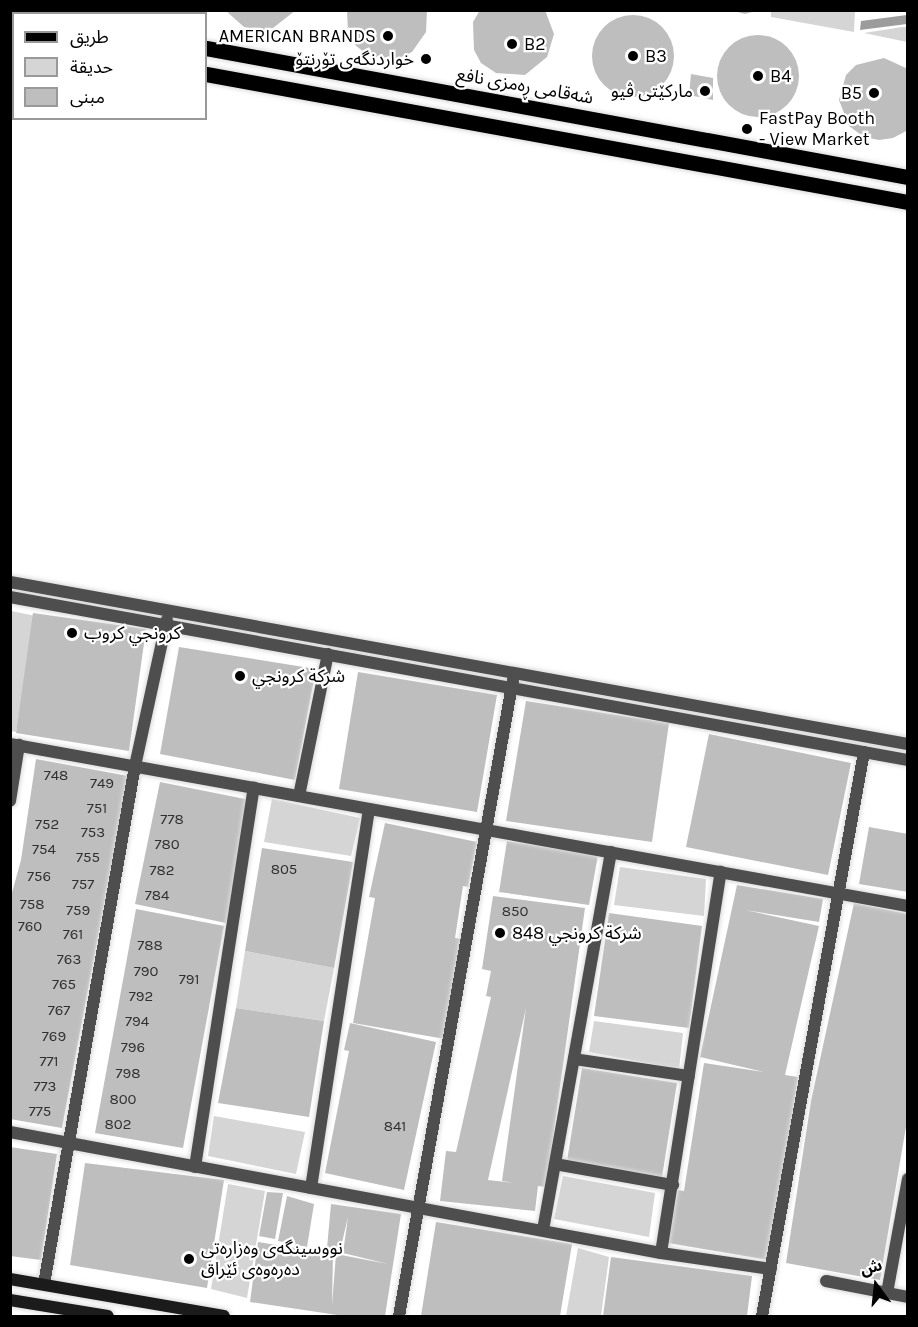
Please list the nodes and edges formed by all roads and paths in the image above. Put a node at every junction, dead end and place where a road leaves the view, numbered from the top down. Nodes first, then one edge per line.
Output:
1 (207, 48) edge
2 (207, 74) edge
3 (372, 78) junction
4 (452, 93) junction
5 (365, 103) junction
6 (448, 118) junction
7 (908, 177) edge
8 (908, 202) edge
9 (10, 582) edge
10 (10, 597) edge
11 (169, 610) junction
12 (165, 625) junction
13 (328, 654) junction
14 (514, 672) junction
15 (512, 687) junction
16 (906, 743) edge
17 (15, 745) edge
18 (864, 752) junction
19 (904, 759) edge
20 (135, 766) junction
21 (254, 788) junction
22 (299, 796) junction
23 (10, 801) edge
24 (369, 808) junction
25 (485, 829) junction
26 (611, 852) junction
27 (721, 872) junction
28 (837, 893) junction
29 (908, 906) edge
30 (574, 1059) junction
31 (689, 1076) junction
32 (10, 1132) edge
33 (67, 1143) junction
34 (555, 1164) junction
35 (195, 1167) junction
36 (908, 1179) edge
37 (673, 1185) junction
38 (311, 1188) junction
39 (420, 1205) junction
40 (543, 1230) junction
41 (662, 1253) junction
42 (771, 1269) junction
43 (10, 1279) edge
44 (826, 1281) dead end
45 (44, 1284) junction
46 (74, 1289) junction
47 (887, 1293) junction
48 (908, 1297) edge
49 (10, 1300) edge
50 (70, 1310) junction
51 (38, 1311) edge
52 (108, 1317) edge
53 (224, 1317) edge
54 (399, 1317) edge
55 (762, 1317) edge

1 - 3 main road, شەقامی ڕەمزی نافع
2 - 5 main road
3 - 4 main road, شەقامی ڕەمزی نافع
3 - 5 main road
4 - 6 main road
4 - 7 main road, شەقامی ڕەمزی نافع
5 - 6 main road
6 - 8 main road
9 - 11 street
10 - 12 street
11 - 12 street
11 - 14 street
12 - 13 street
12 - 20 street
13 - 15 street
13 - 22 street
14 - 15 street
14 - 16 street
15 - 18 street
15 - 25 street
16 - 19 street
17 - 20 street
17 - 23 street
18 - 19 street
18 - 28 street
20 - 21 street
20 - 33 street
21 - 22 street
21 - 35 street
22 - 24 street
24 - 25 street
24 - 38 street
25 - 26 street
25 - 39 street
26 - 27 street
26 - 30 street
27 - 28 street
27 - 31 street
28 - 29 street
28 - 42 street
30 - 31 street
30 - 34 street
31 - 37 street
32 - 33 street
33 - 35 street
33 - 45 street
34 - 37 street
34 - 40 street
35 - 38 street
36 - 47 street
37 - 41 street
38 - 39 street
39 - 40 street
39 - 54 street
40 - 41 street
41 - 42 street
42 - 55 street
43 - 45 street
44 - 47 street
45 - 46 street
46 - 50 street
46 - 53 street
47 - 48 street
49 - 51 street
50 - 51 street
50 - 52 street

